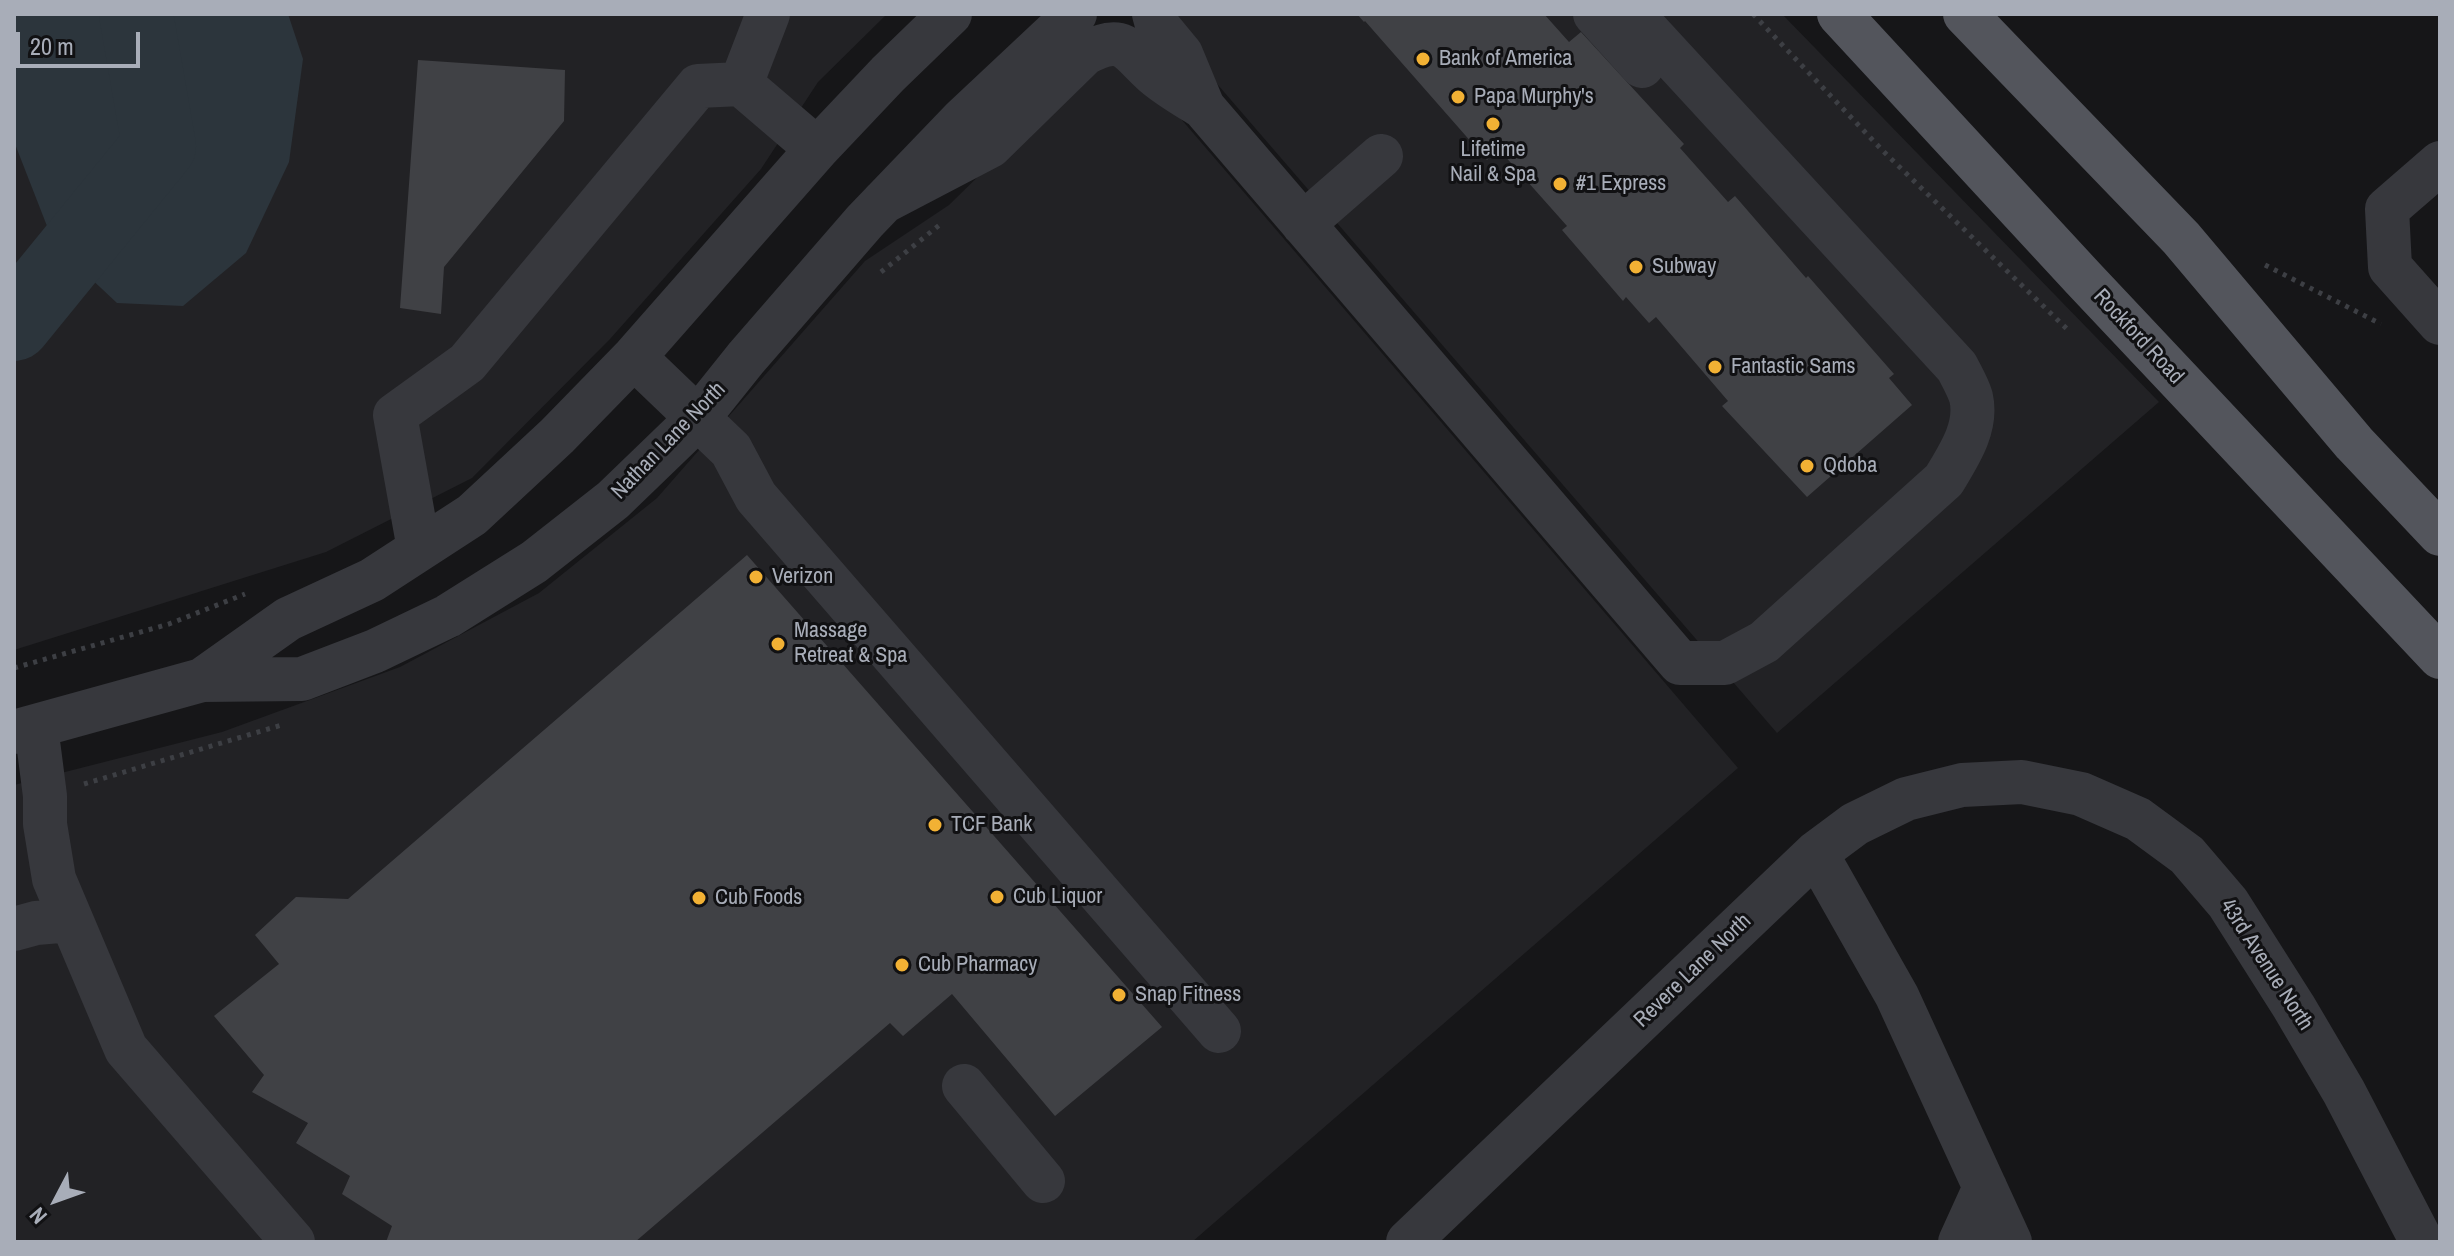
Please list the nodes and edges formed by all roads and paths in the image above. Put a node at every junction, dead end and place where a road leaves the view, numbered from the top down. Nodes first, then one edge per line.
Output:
1 (768, 14) edge
2 (950, 14) edge
3 (1075, 14) edge
4 (1154, 14) edge
5 (1595, 14) edge
6 (1632, 14) edge
7 (1839, 14) edge
8 (1965, 14) edge
9 (741, 84) junction
10 (1203, 107) junction
11 (817, 149) junction
12 (1381, 156) dead end
13 (2440, 163) edge
14 (883, 202) junction
15 (1303, 224) junction
16 (2257, 257) dead end
17 (2440, 323) edge
18 (2386, 327) dead end
19 (634, 357) junction
20 (698, 418) junction
21 (1959, 456) junction
22 (2440, 534) edge
23 (419, 549) junction
24 (254, 590) dead end
25 (2440, 657) edge
26 (14, 668) edge
27 (202, 680) junction
28 (25, 729) edge
29 (2022, 782) joint
30 (1816, 853) junction
31 (71, 920) junction
32 (14, 929) edge
33 (1219, 1031) dead end
34 (964, 1086) dead end
35 (1043, 1181) dead end
36 (1985, 1187) junction
37 (293, 1242) edge
38 (1408, 1242) edge
39 (1960, 1242) edge
40 (2010, 1242) edge
41 (2422, 1242) edge

1 - 9 street
2 - 11 street, Nathan Lane North
3 - 14 street, Nathan Lane North
4 - 10 street
5 - 21 street
6 - 21 street
7 - 25 main road, Rockford Road
8 - 22 main road
9 - 11 street
9 - 23 street
10 - 14 street
10 - 15 street
11 - 19 street, Nathan Lane North
12 - 15 street
13 - 17 street
14 - 20 street, Nathan Lane North
15 - 21 street
16 - 18 path
19 - 20 street
19 - 23 street, Nathan Lane North
20 - 27 street, Nathan Lane North
20 - 33 street
23 - 27 street, Nathan Lane North
24 - 26 path
27 - 28 street, Nathan Lane North
28 - 31 street
29 - 30 street, Revere Lane North
29 - 41 street, 43rd Avenue North
30 - 36 street
30 - 38 street, Revere Lane North
31 - 32 street
31 - 37 street
34 - 35 street
36 - 39 street
36 - 40 street

